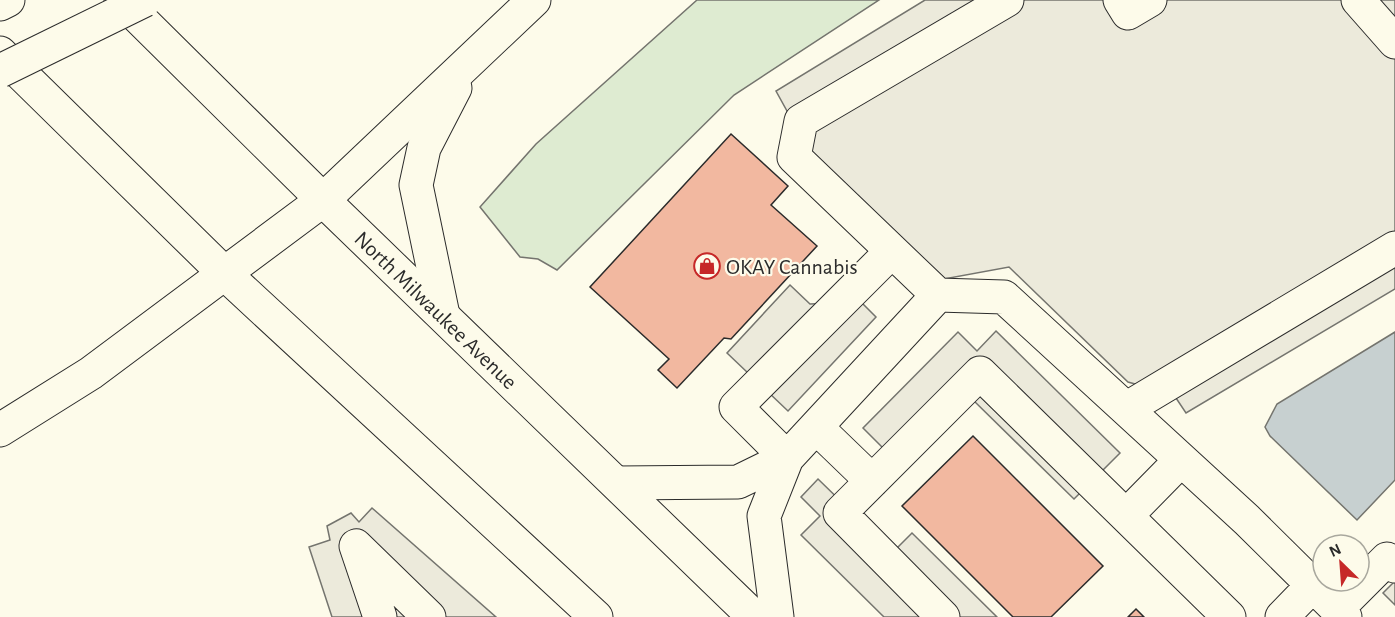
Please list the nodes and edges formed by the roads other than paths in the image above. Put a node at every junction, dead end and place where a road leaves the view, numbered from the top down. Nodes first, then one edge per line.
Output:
1 (8, 0) edge
2 (121, 0) edge
3 (145, 0) edge
4 (534, 0) edge
5 (1007, 0) edge
6 (1120, 0) edge
7 (1150, 0) edge
8 (1358, 0) edge
9 (0, 4) edge
10 (1395, 42) edge
11 (0, 53) edge
12 (471, 60) junction
13 (0, 71) edge
14 (323, 200) junction
15 (1395, 248) edge
16 (892, 251) junction
17 (225, 274) junction
18 (938, 295) junction
19 (443, 315) junction
20 (1126, 409) junction
21 (816, 428) junction
22 (0, 430) edge
23 (787, 458) junction
24 (1181, 460) junction
25 (872, 481) junction
26 (617, 483) junction
27 (1126, 516) junction
28 (1395, 566) edge
29 (1311, 583) edge
30 (1311, 587) edge
31 (1321, 593) edge
32 (582, 612) edge
33 (1341, 613) edge
34 (380, 617) edge
35 (429, 617) edge
36 (754, 617) edge
37 (777, 617) edge
38 (943, 617) edge
39 (1229, 617) edge
40 (1282, 617) edge

1 - 9 main road
2 - 14 main road, North Milwaukee Avenue
3 - 13 main road, bridge
4 - 12 main road
5 - 16 main road
6 - 7 main road
8 - 10 main road
11 - 17 main road
12 - 14 main road
12 - 19 main road
14 - 17 main road
14 - 19 main road, North Milwaukee Avenue
15 - 20 main road
16 - 18 main road
16 - 23 main road
17 - 22 main road
17 - 32 main road
18 - 20 main road
18 - 21 main road
19 - 26 main road, North Milwaukee Avenue
20 - 24 main road
21 - 23 main road
21 - 25 main road
23 - 26 main road
23 - 37 main road
24 - 27 main road
24 - 29 main road
25 - 27 main road
25 - 38 main road
26 - 36 main road, North Milwaukee Avenue
27 - 39 main road
28 - 33 main road
30 - 40 main road
31 - 33 main road
34 - 35 main road

